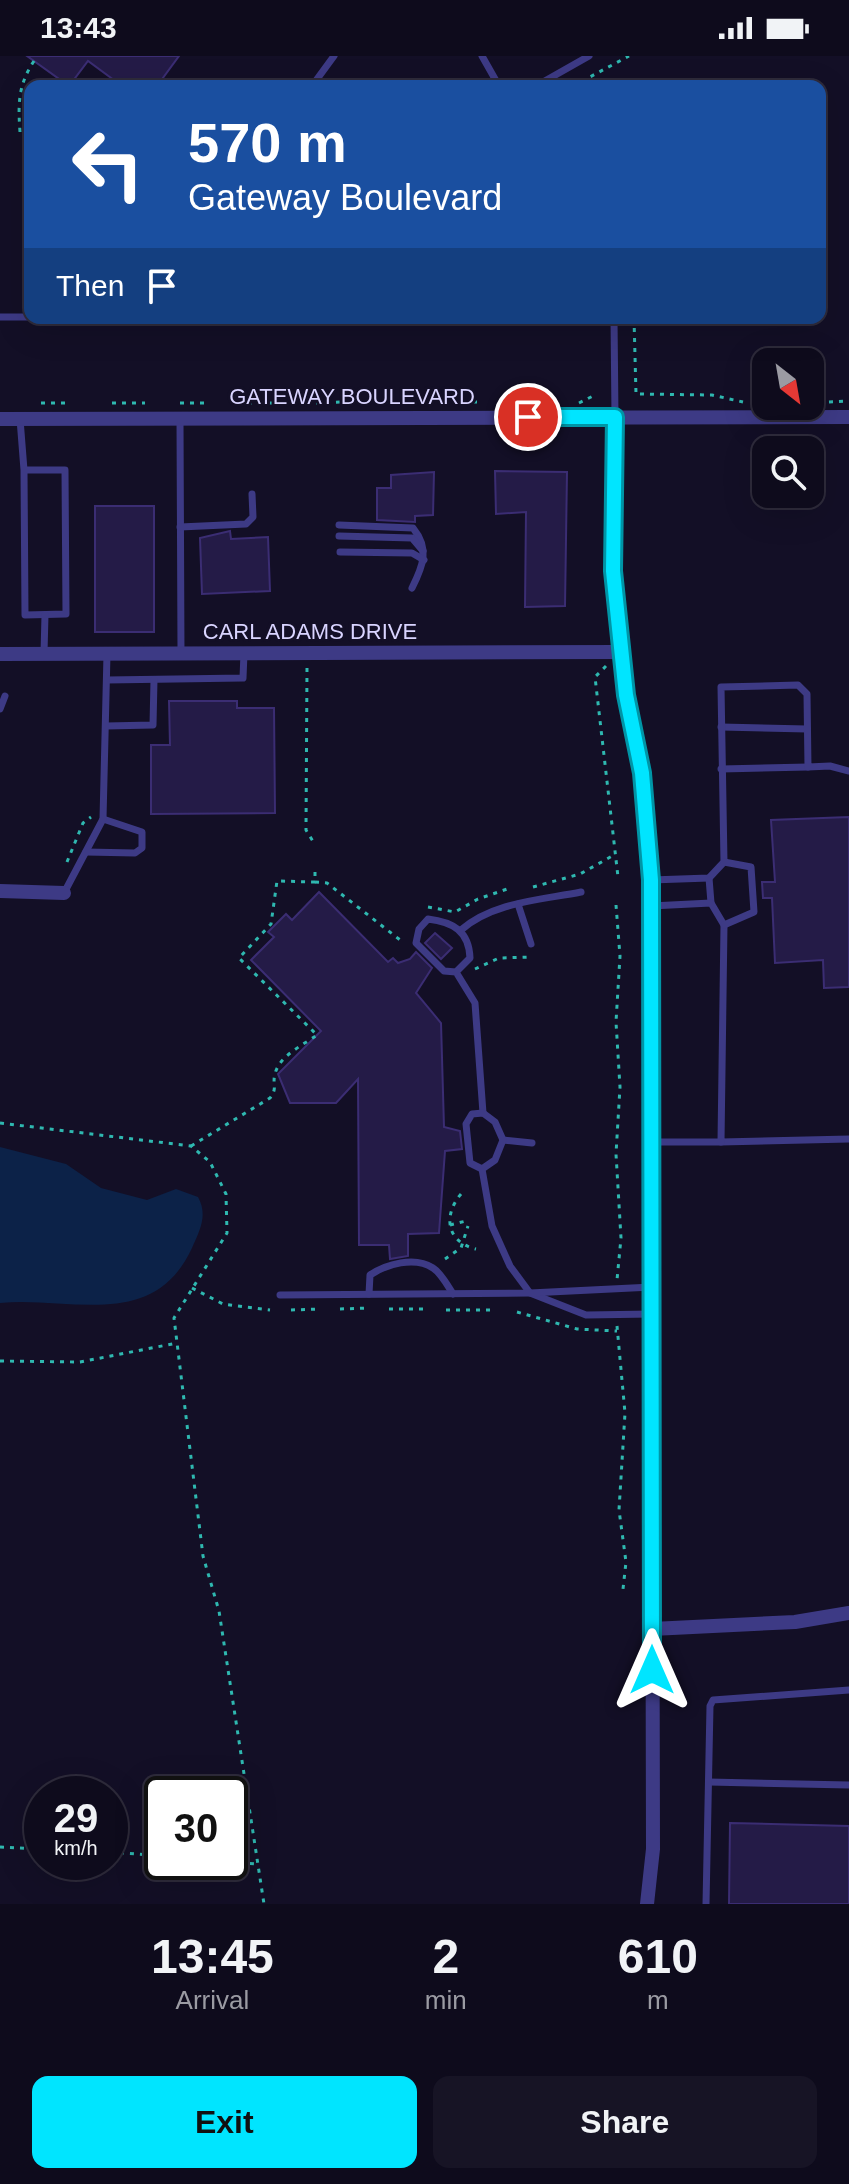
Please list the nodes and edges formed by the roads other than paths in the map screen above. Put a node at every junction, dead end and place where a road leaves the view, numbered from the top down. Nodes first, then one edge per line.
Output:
1 (334, 56) edge
2 (482, 56) edge
3 (589, 56) edge
4 (316, 80) edge
5 (496, 80) edge
6 (547, 80) edge
7 (0, 317) edge
8 (24, 317) edge
9 (614, 324) edge
10 (615, 417) junction
11 (849, 417) edge
12 (0, 419) edge
13 (20, 419) junction
14 (180, 419) junction
15 (24, 470) junction
16 (252, 494) dead end
17 (339, 525) dead end
18 (180, 527) junction
19 (339, 536) dead end
20 (340, 552) dead end
21 (424, 556) junction
22 (412, 588) dead end
23 (45, 615) junction
24 (620, 652) junction
25 (181, 653) junction
26 (244, 653) junction
27 (0, 654) edge
28 (44, 654) junction
29 (107, 654) junction
30 (107, 680) junction
31 (154, 680) junction
32 (5, 696) dead end
33 (0, 709) edge
34 (106, 726) junction
35 (721, 727) junction
36 (807, 729) junction
37 (808, 767) junction
38 (721, 769) junction
39 (849, 771) edge
40 (100, 816) junction
41 (86, 852) junction
42 (724, 862) junction
43 (709, 878) junction
44 (651, 880) junction
45 (0, 891) edge
46 (581, 892) dead end
47 (64, 893) joint
48 (711, 903) junction
49 (518, 904) junction
50 (651, 906) junction
51 (724, 925) junction
52 (461, 930) junction
53 (531, 944) dead end
54 (456, 972) junction
55 (483, 1113) junction
56 (849, 1139) edge
57 (503, 1140) junction
58 (651, 1142) junction
59 (721, 1142) junction
60 (532, 1143) dead end
61 (482, 1169) junction
62 (652, 1287) junction
63 (530, 1293) junction
64 (369, 1294) junction
65 (453, 1294) junction
66 (280, 1295) dead end
67 (652, 1314) junction
68 (849, 1613) edge
69 (652, 1629) junction
70 (849, 1690) edge
71 (709, 1782) junction
72 (849, 1785) edge
73 (647, 1904) edge
74 (706, 1904) edge

1 - 4 lane
2 - 5 lane
3 - 6 lane
7 - 8 lane
9 - 10 lane
10 - 11 street, GATEWAY BOULEVARD
10 - 14 street, GATEWAY BOULEVARD
10 - 24 street
12 - 13 street, GATEWAY BOULEVARD
13 - 14 street, GATEWAY BOULEVARD
13 - 15 lane
14 - 18 lane
15 - 23 lane
15 - 23 lane
16 - 18 lane
17 - 21 lane
18 - 25 lane
19 - 21 lane
20 - 21 lane
21 - 22 lane
23 - 28 lane
24 - 26 street, CARL ADAMS DRIVE
24 - 44 street
25 - 26 street, CARL ADAMS DRIVE
25 - 29 street, CARL ADAMS DRIVE
26 - 31 lane
27 - 28 street, CARL ADAMS DRIVE
28 - 29 street, CARL ADAMS DRIVE
29 - 30 lane
30 - 31 lane
30 - 34 lane
31 - 34 lane
32 - 33 lane
34 - 40 lane
35 - 36 lane
35 - 36 lane
35 - 38 lane
36 - 37 lane
37 - 38 lane
37 - 39 lane
38 - 42 lane
40 - 41 lane
40 - 41 lane
41 - 47 lane
42 - 43 lane
42 - 51 lane
43 - 44 lane
43 - 48 lane
44 - 50 street
45 - 47 street
46 - 49 lane
48 - 50 lane
48 - 51 lane
49 - 52 lane
49 - 53 lane
50 - 58 street
51 - 59 lane
52 - 54 lane
52 - 54 lane
54 - 55 lane
55 - 57 lane
55 - 61 lane
56 - 59 lane
57 - 60 lane
57 - 61 lane
58 - 59 lane
58 - 62 street
61 - 63 lane
62 - 63 lane
62 - 67 street
63 - 65 lane
63 - 67 lane
64 - 65 lane
64 - 65 lane
64 - 66 lane
67 - 69 street
68 - 69 street
69 - 73 street
70 - 71 lane
71 - 72 lane
71 - 74 lane

